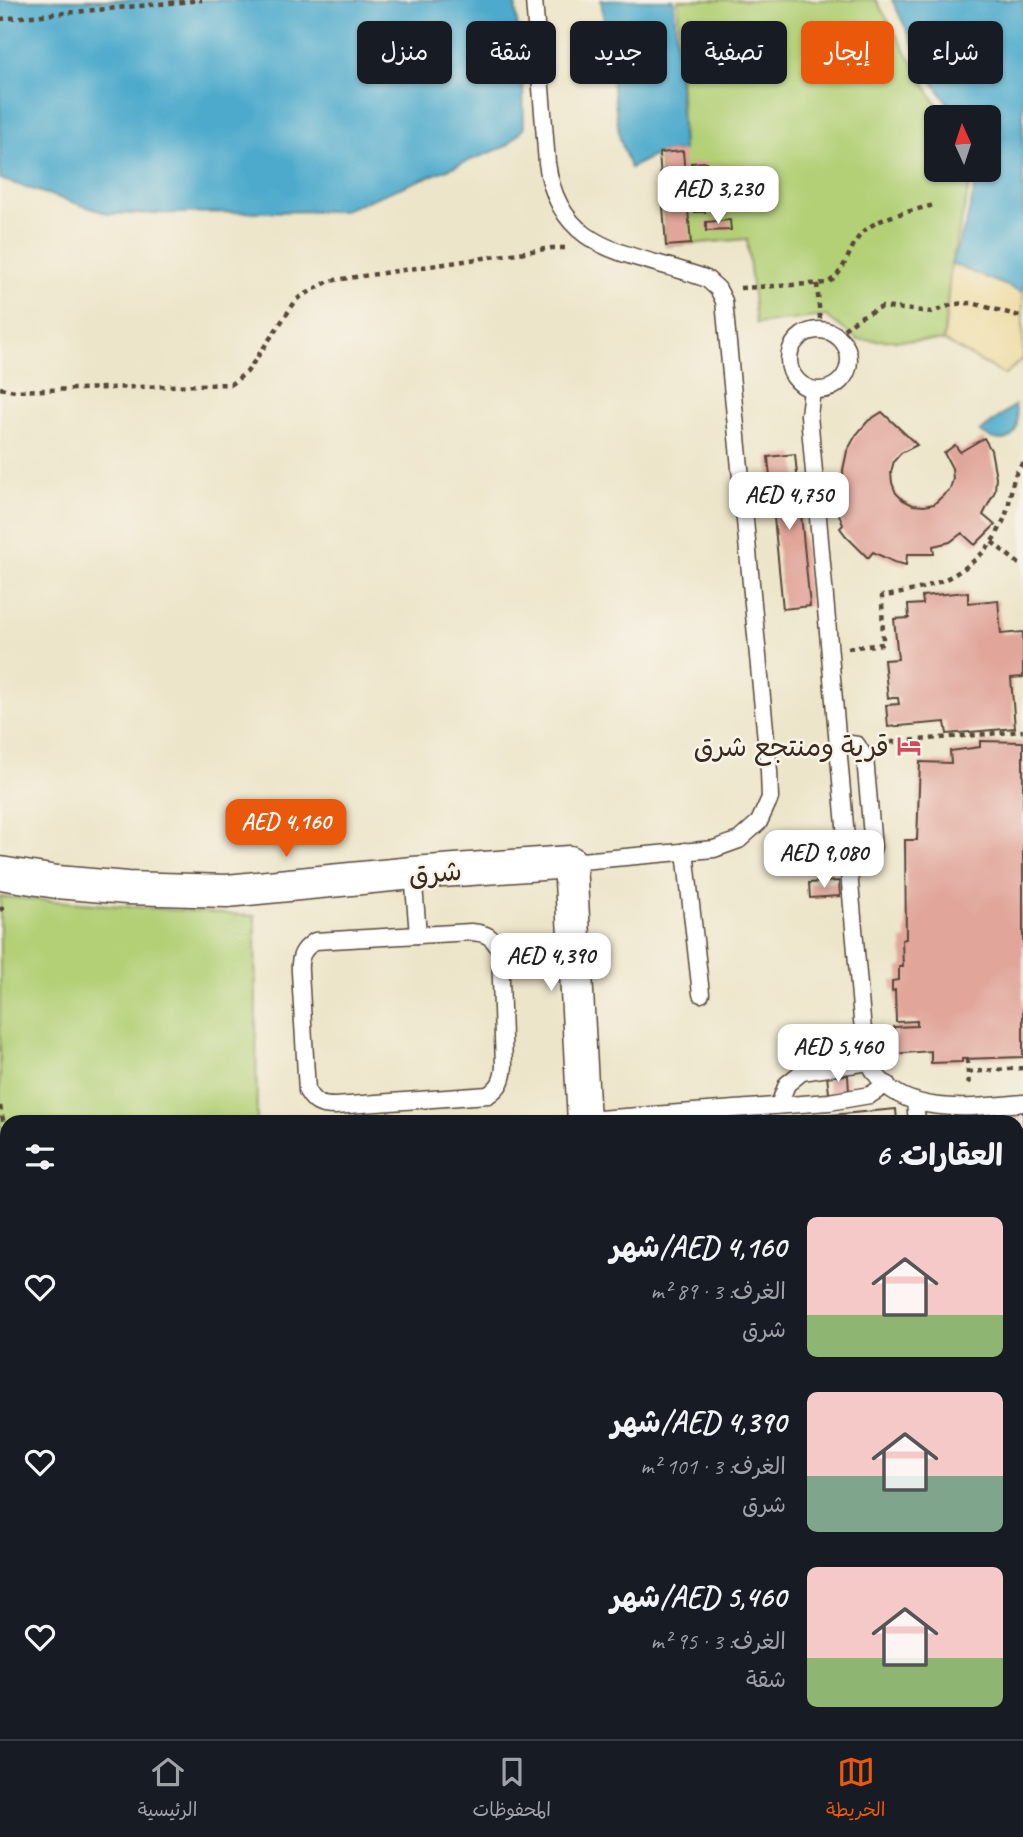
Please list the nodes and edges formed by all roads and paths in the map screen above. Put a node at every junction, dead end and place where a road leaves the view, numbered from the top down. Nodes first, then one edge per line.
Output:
1 (202, 0) edge
2 (534, 0) edge
3 (0, 19) edge
4 (933, 205) dead end
5 (607, 247) junction
6 (817, 284) junction
7 (753, 287) dead end
8 (1023, 317) edge
9 (828, 332) junction
10 (0, 388) edge
11 (812, 390) junction
12 (1023, 463) edge
13 (992, 542) junction
14 (1023, 568) edge
15 (830, 650) junction
16 (1023, 732) edge
17 (838, 742) junction
18 (858, 745) junction
19 (685, 851) junction
20 (570, 862) junction
21 (848, 864) junction
22 (0, 873) edge
23 (413, 873) junction
24 (418, 935) junction
25 (701, 994) dead end
26 (967, 1059) dead end
27 (869, 1062) junction
28 (1023, 1068) edge
29 (968, 1072) junction
30 (887, 1084) junction
31 (915, 1101) junction
32 (1023, 1103) edge
33 (779, 1105) junction
34 (977, 1111) edge
35 (584, 1115) edge
36 (657, 1115) edge
37 (916, 1115) edge

1 - 3 path
2 - 5 lane
4 - 6 path
5 - 10 path
5 - 19 lane
6 - 7 path
6 - 9 path
8 - 9 path
9 - 11 lane
9 - 11 lane
11 - 15 lane
12 - 13 path
13 - 14 path
13 - 15 path
15 - 17 lane
16 - 18 path
17 - 18 lane
17 - 21 lane
18 - 21 lane
19 - 20 lane
19 - 25 lane
20 - 23 street, شرق
20 - 35 street
21 - 27 lane
22 - 23 street, شرق
23 - 24 lane
24 - 24 lane
26 - 29 path
27 - 30 lane
27 - 33 lane
28 - 29 path
29 - 34 path
30 - 31 lane
30 - 33 lane
31 - 34 lane
31 - 37 lane
32 - 34 lane
33 - 36 lane

